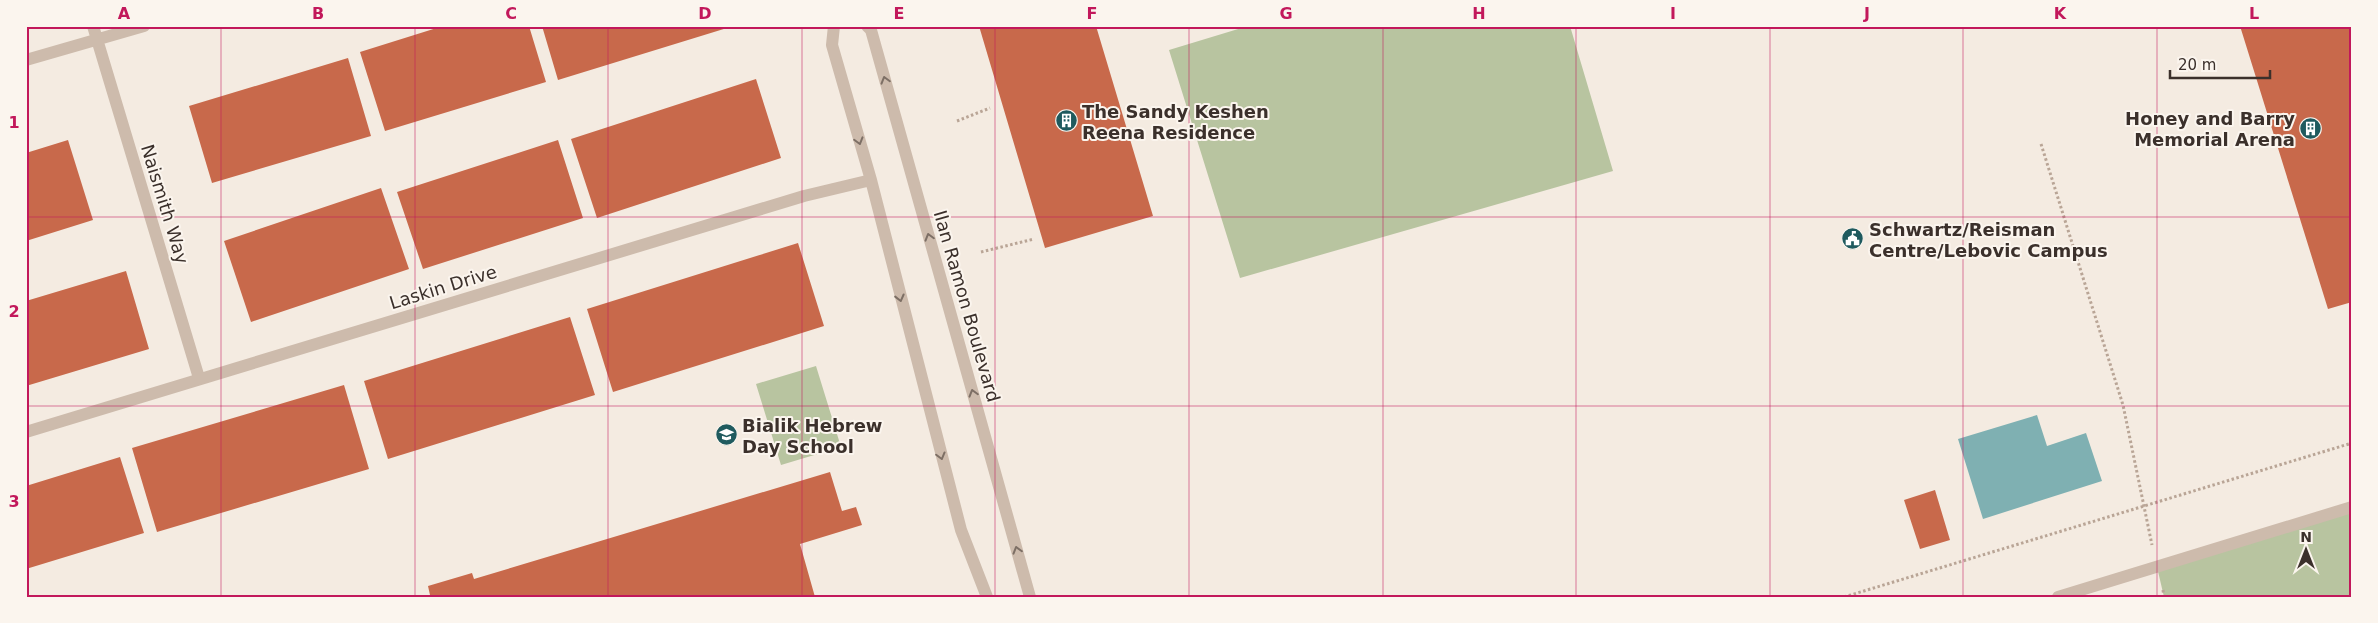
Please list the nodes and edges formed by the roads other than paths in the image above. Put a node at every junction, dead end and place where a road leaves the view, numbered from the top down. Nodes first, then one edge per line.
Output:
1 (93, 26) edge
2 (144, 26) edge
3 (834, 26) edge
4 (868, 26) edge
5 (96, 40) junction
6 (26, 60) edge
7 (871, 180) junction
8 (199, 378) junction
9 (26, 432) edge
10 (2352, 507) edge
11 (987, 597) edge
12 (1030, 597) edge
13 (2058, 597) edge

1 - 5 street, Naismith Way
2 - 5 street
3 -> 7 street
12 -> 4 street, Ilan Ramon Boulevard
5 - 6 street
5 - 8 street, Naismith Way
7 - 8 street, Laskin Drive
7 -> 11 street
8 - 9 street, Laskin Drive
10 - 13 street

